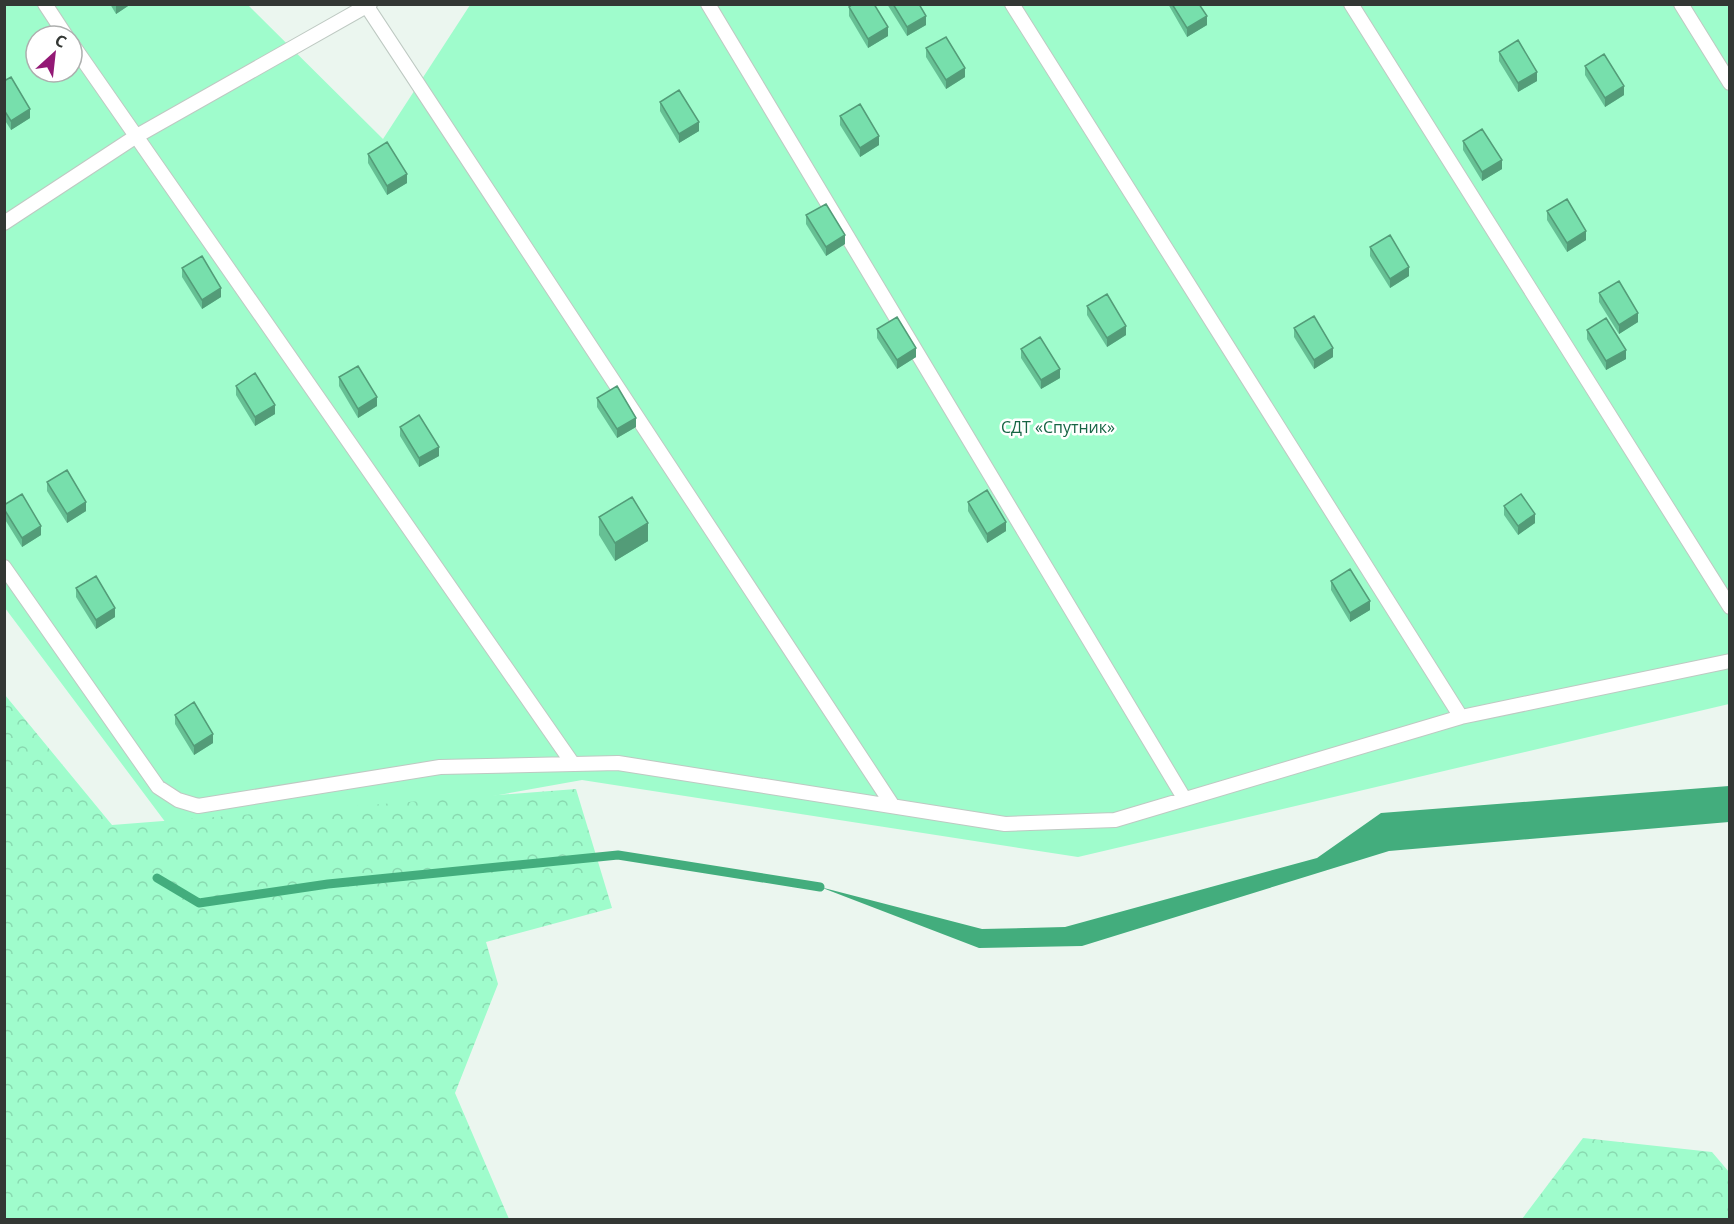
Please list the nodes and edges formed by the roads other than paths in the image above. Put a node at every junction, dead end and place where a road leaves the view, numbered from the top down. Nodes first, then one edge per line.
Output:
1 (45, 4) edge
2 (708, 4) edge
3 (1012, 4) edge
4 (1351, 4) edge
5 (1681, 4) edge
6 (369, 6) edge
7 (58, 24) edge
8 (84, 62) edge
9 (1730, 83) edge
10 (135, 137) junction
11 (4, 223) edge
12 (4, 567) edge
13 (1730, 607) edge
14 (1730, 661) edge
15 (1461, 717) junction
16 (573, 764) junction
17 (1184, 798) junction
18 (893, 806) junction

1 - 7 lane
2 - 17 lane
3 - 15 lane
4 - 13 lane
5 - 9 lane
6 - 10 lane
6 - 18 lane
8 - 10 lane
10 - 11 lane
10 - 16 lane
12 - 16 lane
14 - 15 lane
15 - 17 lane
16 - 18 lane
17 - 18 lane

